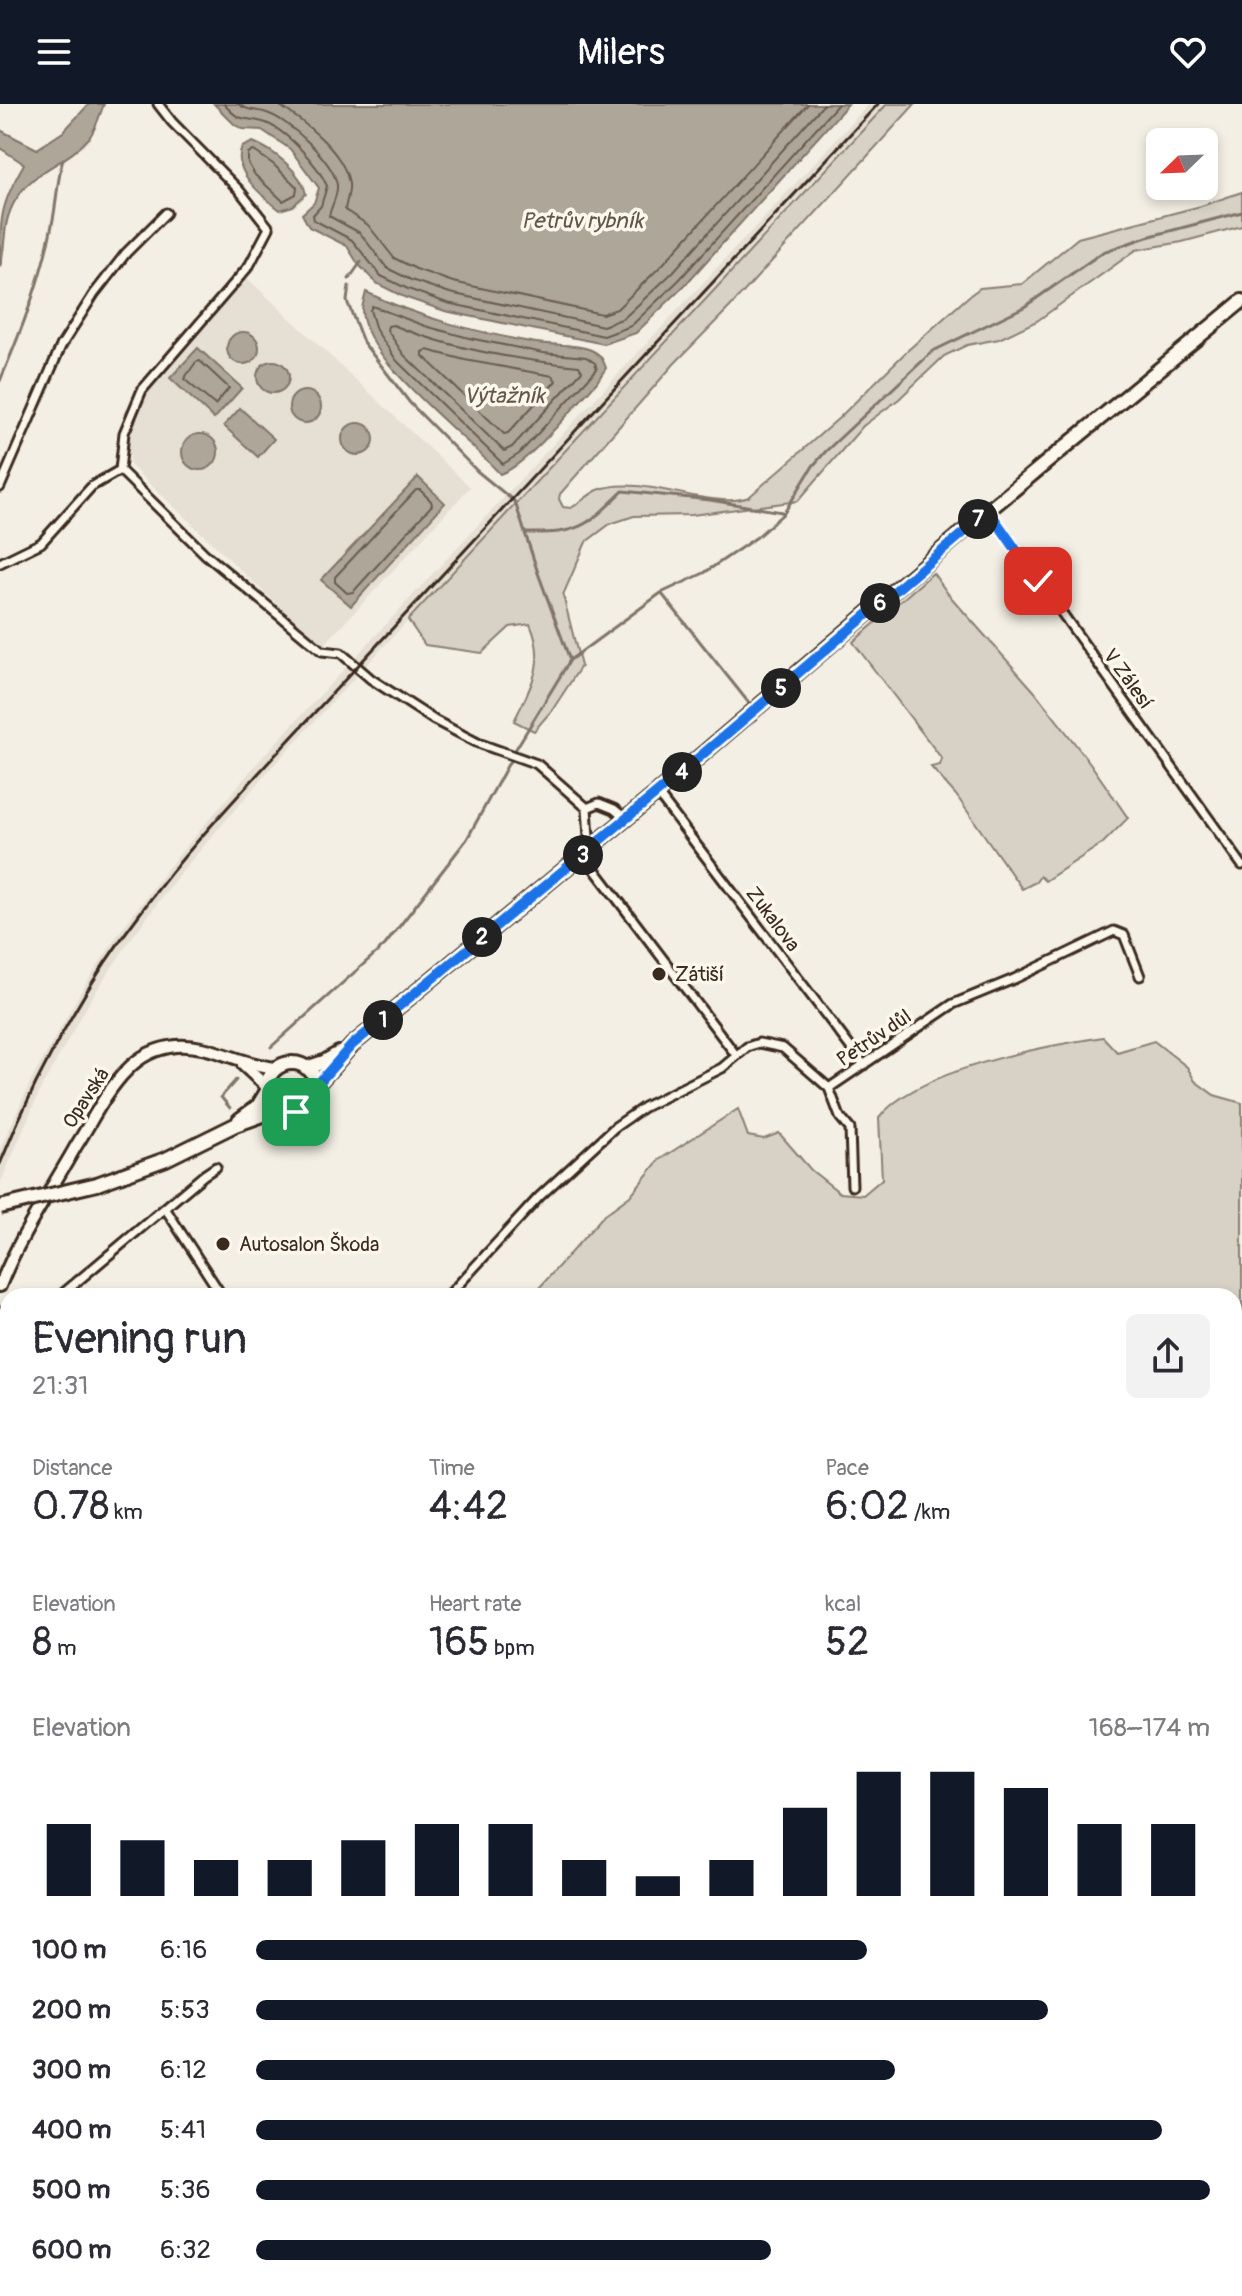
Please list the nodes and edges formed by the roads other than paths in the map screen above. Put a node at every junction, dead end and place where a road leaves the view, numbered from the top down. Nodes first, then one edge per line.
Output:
1 (158, 104) edge
2 (166, 213) dead end
3 (1242, 301) edge
4 (120, 470) junction
5 (0, 487) edge
6 (989, 511) junction
7 (0, 563) edge
8 (657, 793) junction
9 (587, 808) junction
10 (626, 819) junction
11 (594, 845) junction
12 (583, 854) junction
13 (1242, 865) edge
14 (1140, 976) dead end
15 (352, 1045) junction
16 (736, 1055) junction
17 (238, 1061) junction
18 (864, 1065) junction
19 (277, 1068) junction
20 (306, 1068) junction
21 (316, 1086) junction
22 (829, 1088) junction
23 (267, 1089) junction
24 (280, 1109) junction
25 (235, 1125) junction
26 (216, 1167) dead end
27 (852, 1186) dead end
28 (0, 1207) edge
29 (165, 1208) junction
30 (0, 1286) edge
31 (70, 1288) edge
32 (217, 1288) edge
33 (455, 1288) edge

1 - 4 street
2 - 5 street
3 - 6 main road
4 - 7 street
4 - 9 street
6 - 8 main road
6 - 13 street, V Zálesí
8 - 10 main road
8 - 18 street, Zukalova
9 - 10 street
9 - 11 street
10 - 11 main road
11 - 12 main road
12 - 15 main road
12 - 16 street
14 - 18 street, Petrův důl
15 - 20 main road
15 - 21 main road
16 - 22 street, Petrův důl
16 - 33 street, Petrův důl
17 - 19 main road, Opavská
17 - 23 main road
17 - 30 main road, Opavská
18 - 22 street, Petrův důl
19 - 20 main road
19 - 23 main road
20 - 21 main road
21 - 24 main road
22 - 27 street
23 - 24 main road
23 - 25 main road
24 - 25 main road
25 - 28 main road, bridge
26 - 29 street
29 - 31 street
29 - 32 street

